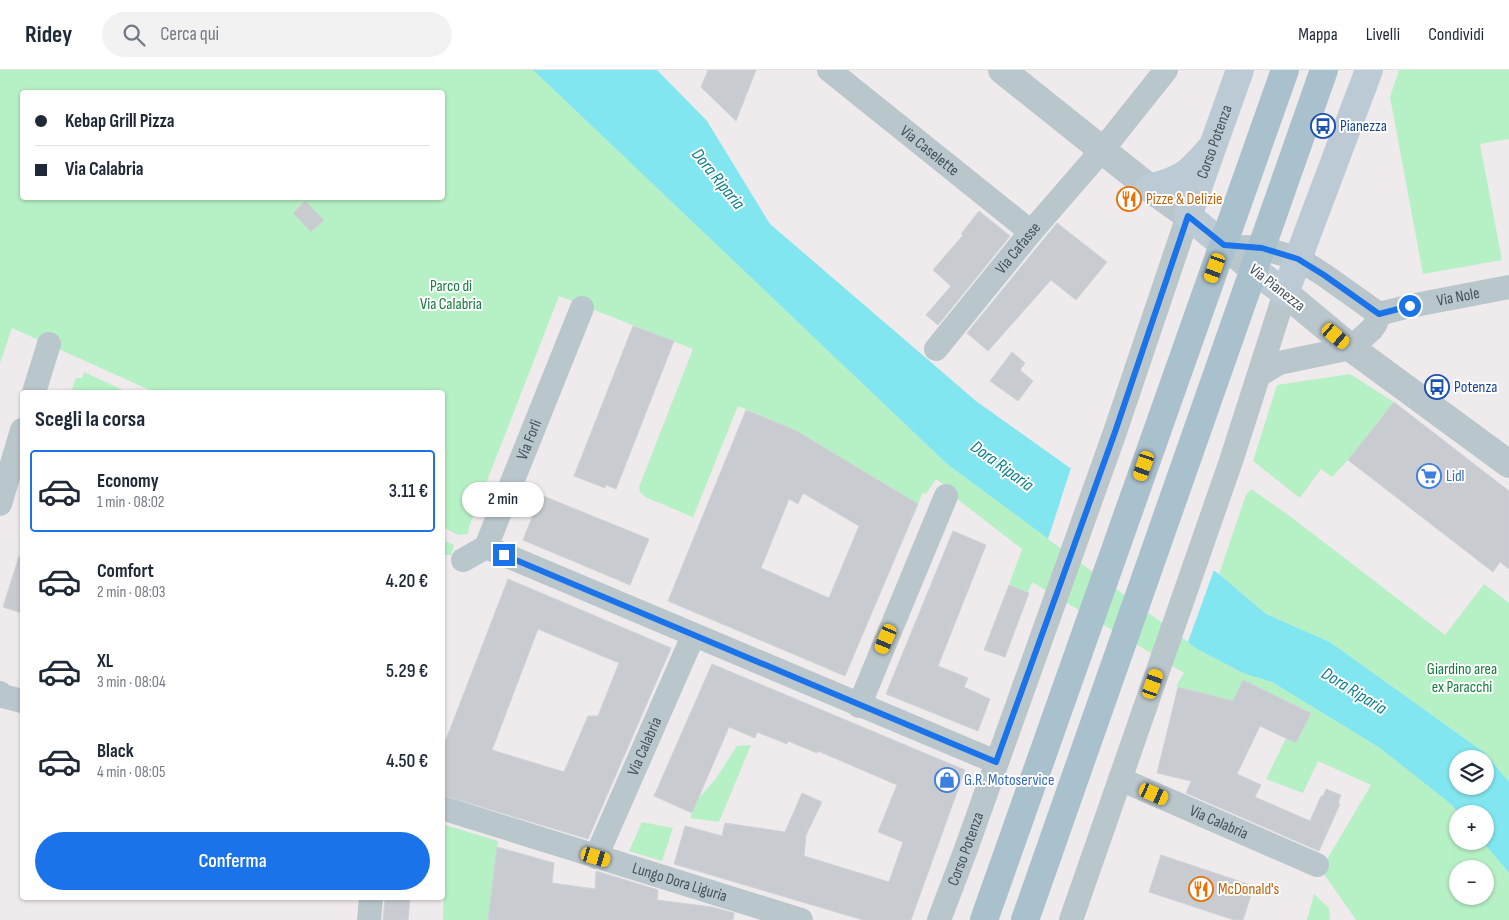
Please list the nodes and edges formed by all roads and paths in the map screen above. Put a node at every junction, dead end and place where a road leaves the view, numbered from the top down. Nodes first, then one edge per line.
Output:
1 (829, 70) edge
2 (1002, 70) edge
3 (1166, 70) edge
4 (1240, 70) edge
5 (1285, 70) edge
6 (1324, 70) edge
7 (1369, 70) edge
8 (1213, 145) junction
9 (1103, 149) junction
10 (1149, 188) junction
11 (1188, 216) junction
12 (1031, 232) junction
13 (1224, 245) junction
14 (1258, 259) junction
15 (1298, 259) junction
16 (1509, 287) edge
17 (1285, 293) junction
18 (582, 308) dead end
19 (1379, 314) junction
20 (49, 344) dead end
21 (1351, 348) junction
22 (936, 349) dead end
23 (1260, 375) junction
24 (35, 390) edge
25 (20, 437) edge
26 (1509, 464) edge
27 (946, 496) dead end
28 (0, 504) edge
29 (486, 547) junction
30 (463, 560) dead end
31 (693, 636) junction
32 (0, 693) edge
33 (20, 700) edge
34 (858, 706) junction
35 (996, 762) junction
36 (1120, 779) junction
37 (445, 809) edge
38 (596, 857) junction
39 (1317, 865) dead end
40 (371, 900) edge
41 (369, 920) edge
42 (801, 920) edge
43 (938, 920) edge
44 (984, 920) edge
45 (1025, 920) edge
46 (1071, 920) edge

1 - 12 street, Via Caselette
2 - 9 street, Via Pianezza
3 - 9 street, Via Cafasse
4 - 8 main road, Corso Potenza
5 - 13 main road
6 - 14 main road
7 - 15 main road
8 - 10 main road
8 - 11 main road, Corso Potenza
9 - 10 street, Via Pianezza
9 - 12 street, Via Cafasse
10 - 11 street, Via Pianezza
11 - 13 main road, Via Pianezza
11 - 35 street, Corso Potenza
12 - 22 street, Via Cafasse
13 - 14 street, Via Pianezza
13 - 44 main road
14 - 15 street
14 - 17 main road, Via Pianezza
14 - 45 main road
15 - 17 main road
15 - 19 street
16 - 19 street, Via Nole
17 - 21 street, Via Pianezza
17 - 23 street
18 - 29 street, Via Forlì
19 - 21 street
20 - 24 street
21 - 23 street
21 - 26 street, Via Pianezza
23 - 36 street
25 - 28 street
27 - 34 street
29 - 30 street
29 - 31 street
31 - 34 street
31 - 38 street, Via Calabria
32 - 33 street
34 - 35 street
35 - 43 street, Corso Potenza
36 - 39 street, Via Calabria
36 - 46 street
37 - 38 street, Lungo Dora Liguria
38 - 42 street, Lungo Dora Liguria
40 - 41 street

